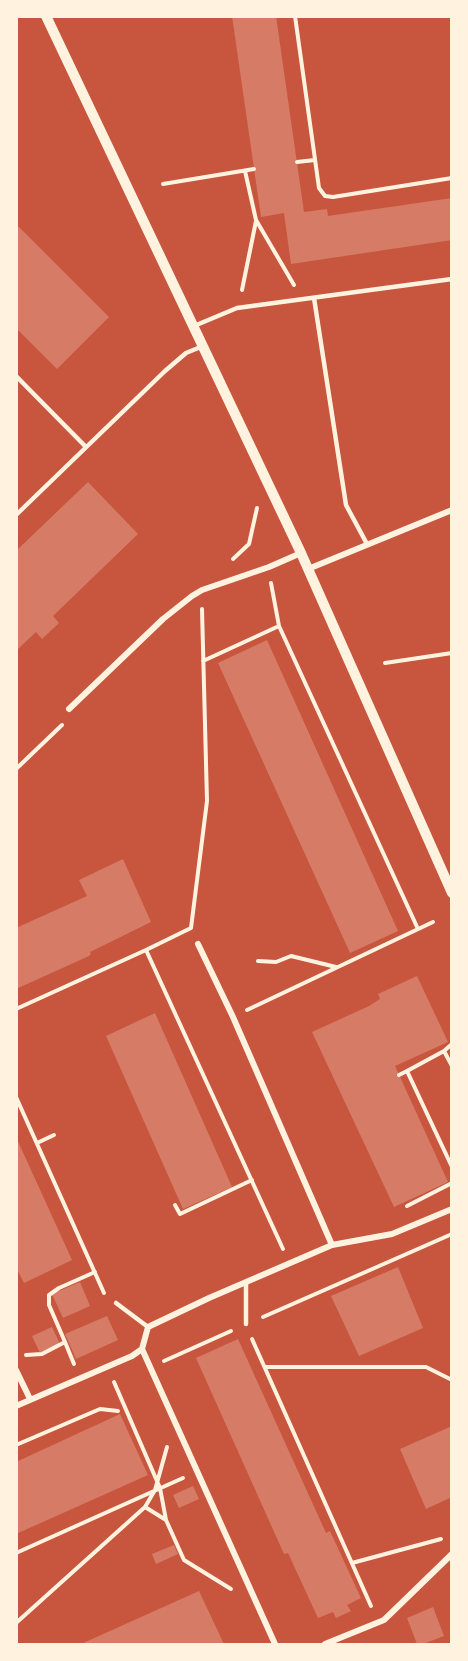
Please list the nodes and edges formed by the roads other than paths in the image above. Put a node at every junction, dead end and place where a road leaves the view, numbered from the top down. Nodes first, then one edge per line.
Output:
1 (46, 16) edge
2 (452, 279) edge
3 (314, 298) junction
4 (194, 326) junction
5 (203, 345) junction
6 (16, 376) edge
7 (86, 447) junction
8 (452, 510) edge
9 (16, 514) edge
10 (367, 544) junction
11 (301, 553) junction
12 (308, 569) junction
13 (69, 709) dead end
14 (452, 892) edge
15 (198, 944) dead end
16 (452, 1209) edge
17 (332, 1245) junction
18 (246, 1282) junction
19 (116, 1303) dead end
20 (246, 1324) road end
21 (148, 1327) junction
22 (142, 1349) junction
23 (16, 1370) edge
24 (30, 1399) junction
25 (16, 1406) edge
26 (452, 1554) edge
27 (275, 1644) edge
28 (325, 1644) edge

1 - 4 street
2 - 3 lane
3 - 4 lane
3 - 10 lane
4 - 5 street
5 - 7 lane
5 - 11 street
6 - 7 lane
7 - 9 lane
8 - 10 street
10 - 12 street
11 - 12 street
11 - 13 street
12 - 14 street
15 - 17 street
16 - 17 street
17 - 18 street
18 - 20 lane
18 - 21 street
19 - 21 lane
21 - 22 street
22 - 24 street
22 - 27 street
23 - 24 street
24 - 25 street
26 - 28 street

